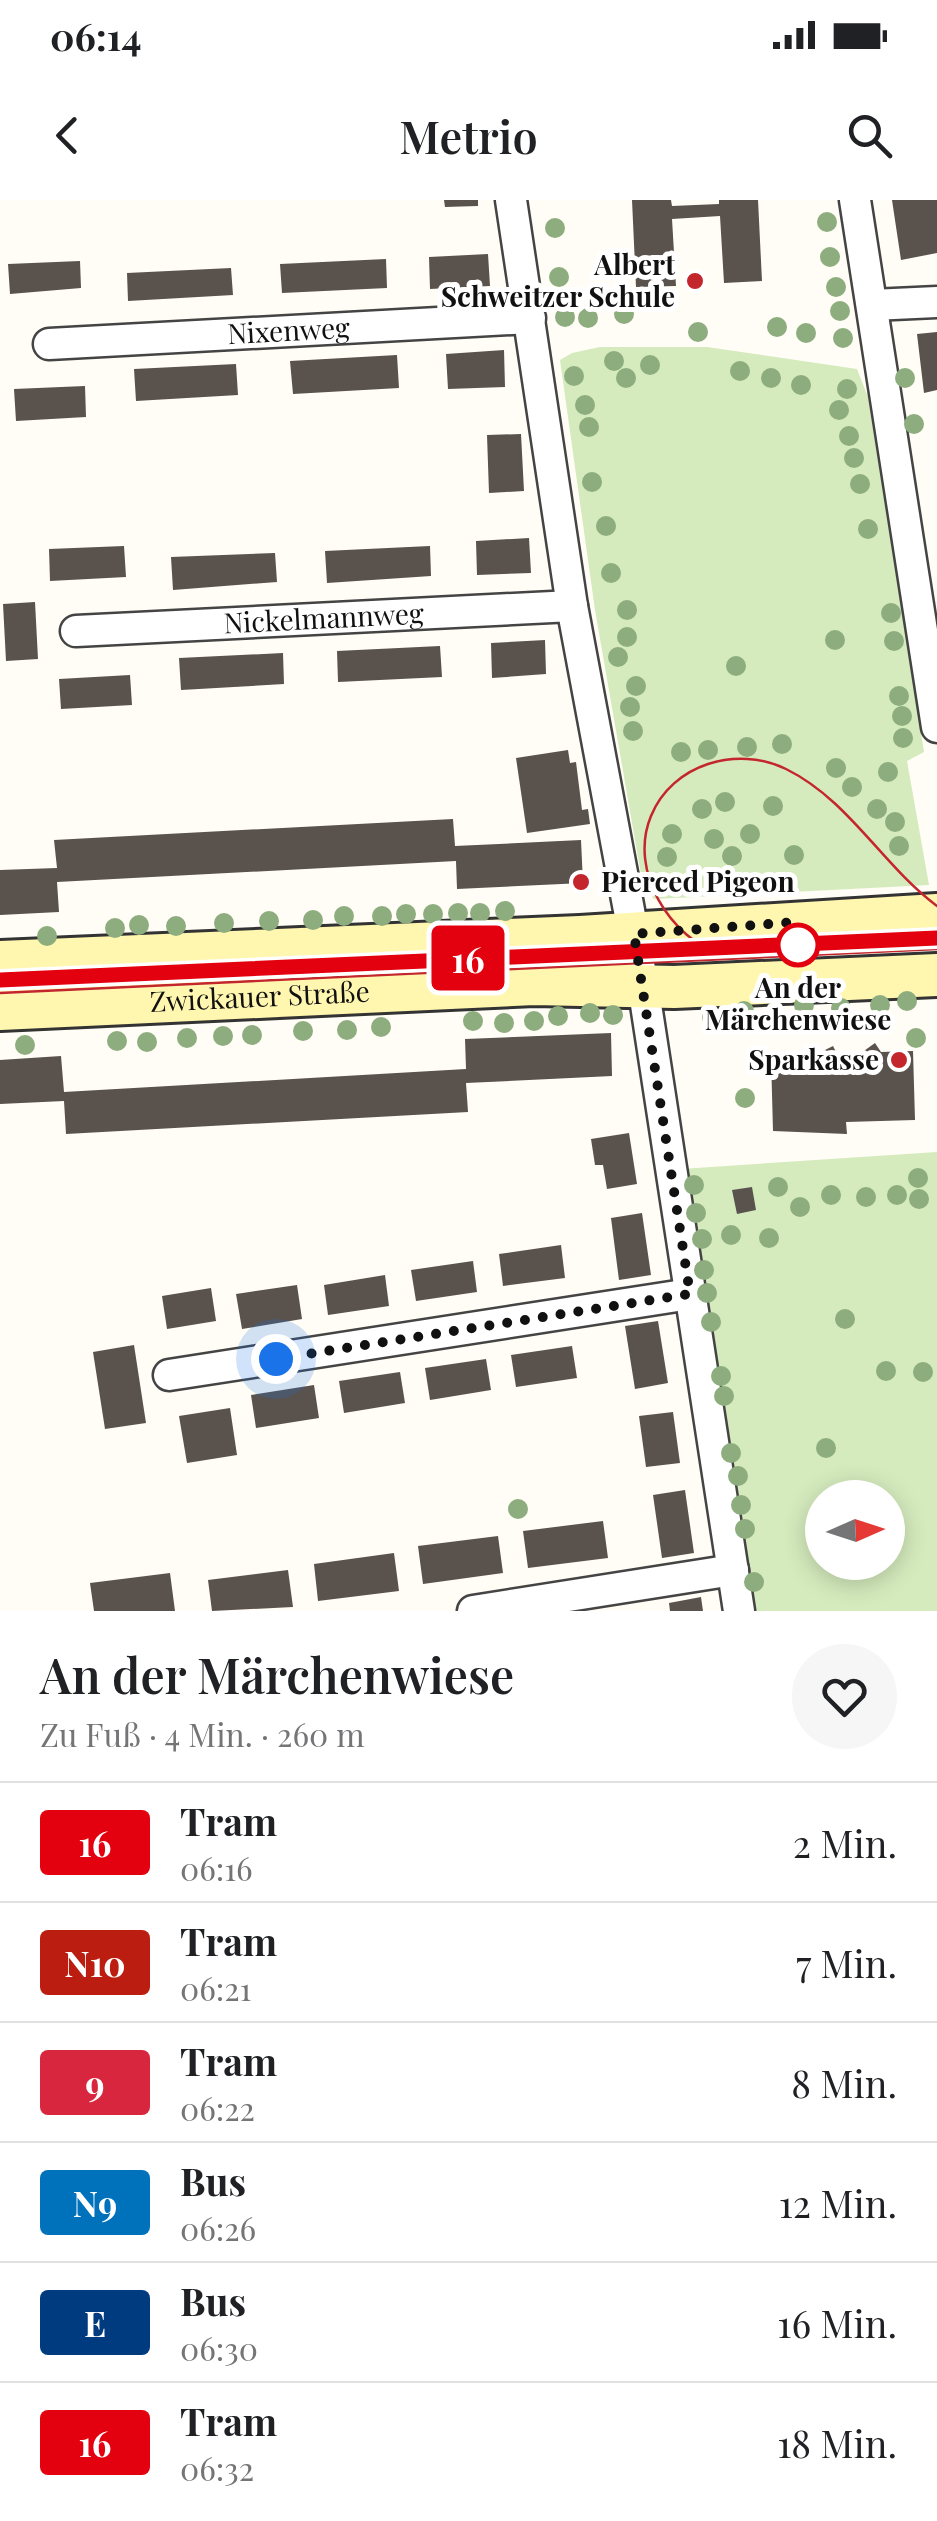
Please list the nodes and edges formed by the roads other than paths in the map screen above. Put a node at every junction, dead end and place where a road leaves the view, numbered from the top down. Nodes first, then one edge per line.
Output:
1 (512, 200) edge
2 (856, 200) edge
3 (937, 302) edge
4 (872, 305) junction
5 (530, 318) junction
6 (49, 344) dead end
7 (926, 592) edge
8 (572, 606) junction
9 (76, 631) dead end
10 (937, 727) edge
11 (937, 915) edge
12 (634, 934) junction
13 (0, 962) edge
14 (937, 975) edge
15 (643, 984) junction
16 (0, 1009) edge
17 (690, 1294) junction
18 (169, 1375) dead end
19 (733, 1570) junction
20 (474, 1611) edge
21 (739, 1611) edge

1 - 5 street
2 - 4 street
3 - 4 street
4 - 7 street
5 - 6 street, Nixenweg
5 - 8 street
7 - 10 street
8 - 9 street, Nickelmannweg
8 - 12 street
11 - 12 main road, Zwickauer Straße
12 - 13 main road, Zwickauer Straße
12 - 15 street
14 - 15 main road, Zwickauer Straße
15 - 16 main road, Zwickauer Straße
15 - 17 street
17 - 18 street
17 - 19 street
19 - 20 street
19 - 21 street

